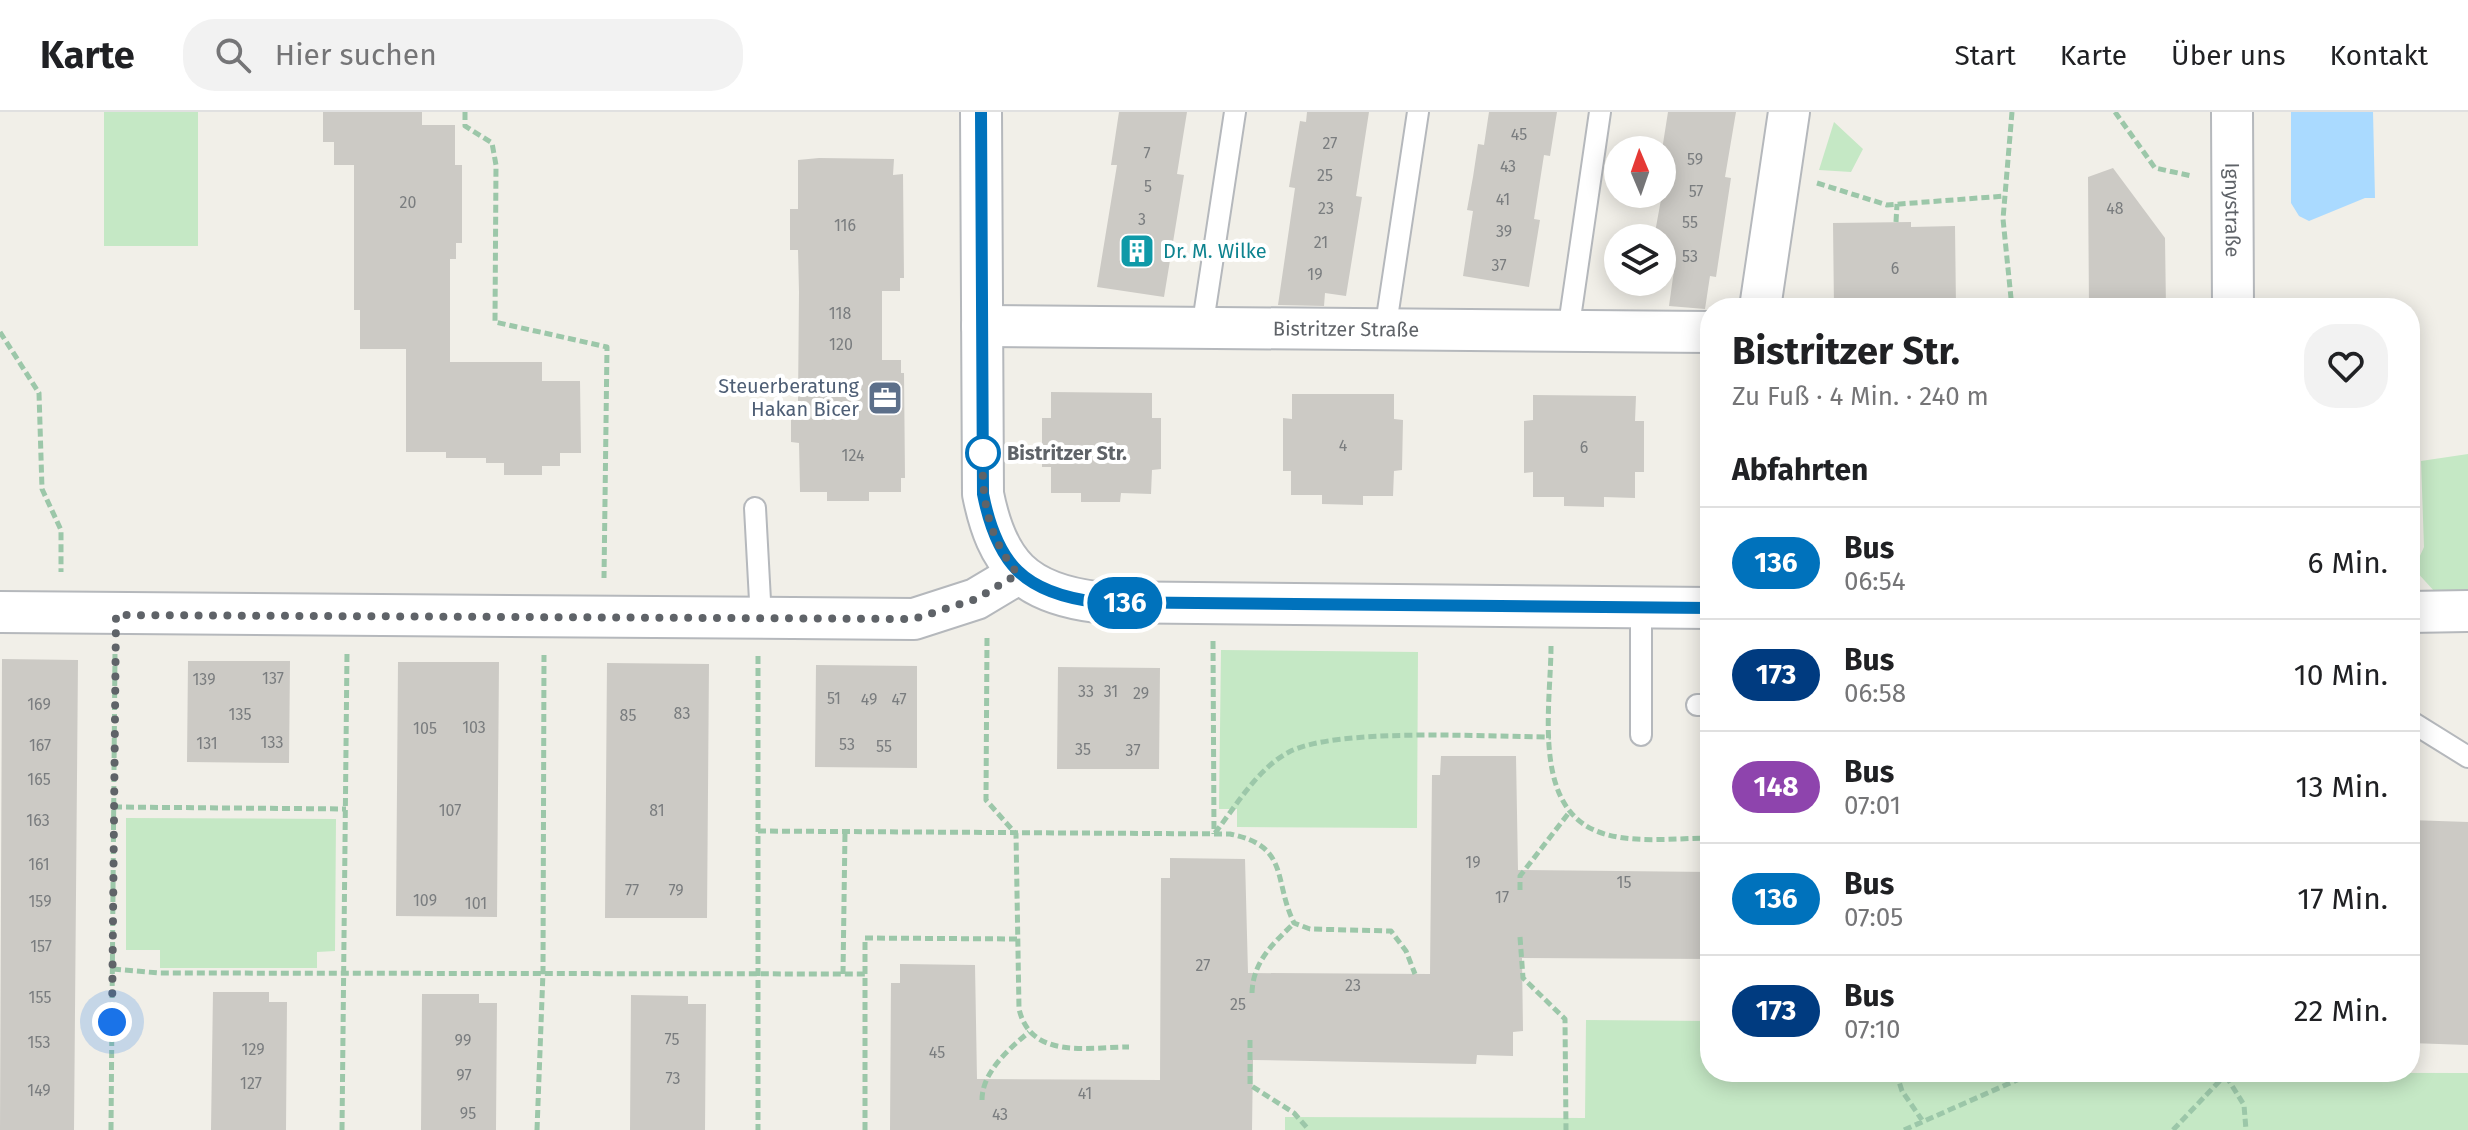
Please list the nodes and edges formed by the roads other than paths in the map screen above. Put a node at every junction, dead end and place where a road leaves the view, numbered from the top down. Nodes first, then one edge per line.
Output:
1 (981, 112) edge
2 (1235, 112) edge
3 (1418, 112) edge
4 (1600, 112) edge
5 (1789, 112) edge
6 (2232, 112) edge
7 (1761, 298) edge
8 (2233, 298) edge
9 (982, 326) junction
10 (1202, 329) junction
11 (1385, 331) junction
12 (1568, 332) junction
13 (1700, 332) edge
14 (755, 508) dead end
15 (1002, 584) junction
16 (1641, 607) junction
17 (1700, 608) edge
18 (2468, 611) edge
19 (0, 612) edge
20 (2420, 612) edge
21 (759, 619) junction
22 (2420, 727) edge
23 (1641, 735) dead end
24 (2468, 757) edge

1 - 9 street
2 - 10 lane
3 - 11 lane
4 - 12 lane
5 - 7 street
6 - 8 street, Ignystraße
9 - 10 street, Bistritzer Straße
9 - 15 street
10 - 11 street, Bistritzer Straße
11 - 12 street, Bistritzer Straße
12 - 13 street, Bistritzer Straße
14 - 21 lane
15 - 16 street
15 - 21 street
16 - 17 street
16 - 23 lane
18 - 20 street
19 - 21 street
22 - 24 lane

